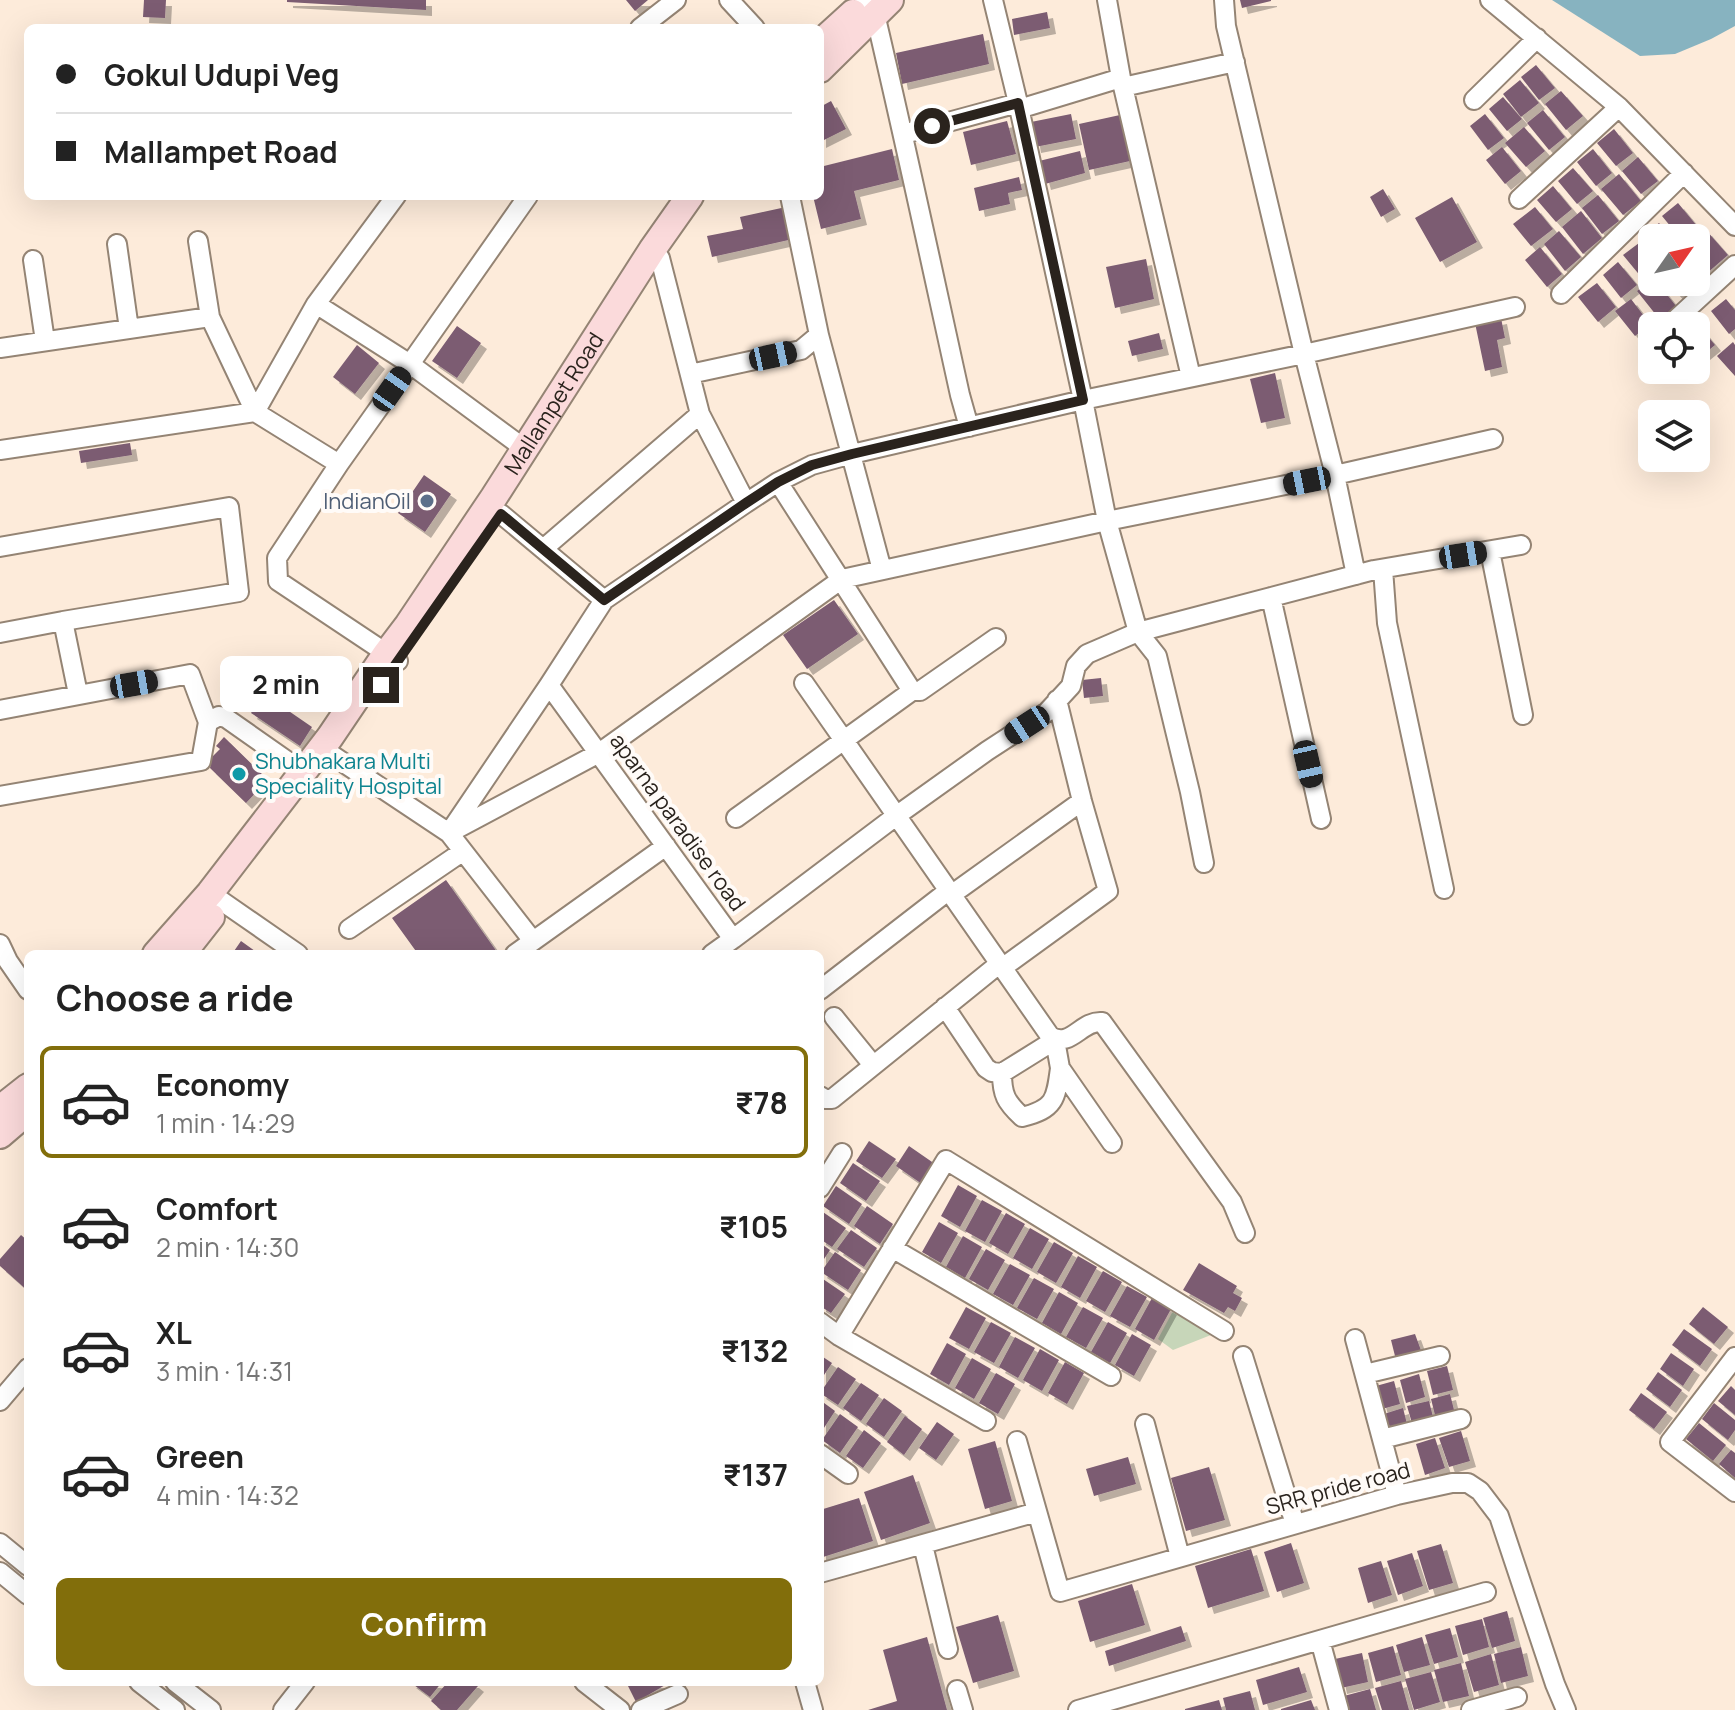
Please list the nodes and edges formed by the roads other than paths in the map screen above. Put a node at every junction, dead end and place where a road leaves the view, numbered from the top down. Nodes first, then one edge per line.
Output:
1 (676, 0) edge
2 (729, 0) edge
3 (993, 0) edge
4 (1107, 0) edge
5 (1224, 0) edge
6 (1490, 0) edge
7 (874, 4) edge
8 (645, 24) edge
9 (751, 24) edge
10 (1537, 38) junction
11 (824, 40) edge
12 (1235, 62) junction
13 (824, 64) edge
14 (1122, 82) junction
15 (1474, 100) dead end
16 (1019, 106) junction
17 (1619, 107) junction
18 (904, 134) junction
19 (1684, 173) junction
20 (1519, 199) dead end
21 (393, 200) edge
22 (525, 200) edge
23 (689, 200) edge
24 (791, 200) edge
25 (1735, 226) edge
26 (198, 241) dead end
27 (117, 244) dead end
28 (656, 254) junction
29 (33, 260) dead end
30 (1735, 265) edge
31 (1561, 294) dead end
32 (316, 304) junction
33 (1515, 307) dead end
34 (1684, 312) edge
35 (210, 317) junction
36 (129, 329) junction
37 (819, 335) junction
38 (45, 341) junction
39 (0, 348) edge
40 (1304, 354) junction
41 (410, 364) junction
42 (690, 374) junction
43 (1191, 377) junction
44 (1083, 400) junction
45 (255, 412) junction
46 (700, 414) junction
47 (552, 419) junction
48 (969, 427) junction
49 (1493, 439) dead end
50 (525, 449) junction
51 (0, 450) edge
52 (852, 454) junction
53 (339, 464) junction
54 (1335, 475) junction
55 (778, 482) junction
56 (746, 503) junction
57 (501, 514) junction
58 (1107, 521) junction
59 (1521, 545) dead end
60 (0, 547) edge
61 (543, 549) junction
62 (1490, 551) junction
63 (1383, 569) junction
64 (882, 570) junction
65 (1356, 575) junction
66 (842, 579) junction
67 (1271, 597) junction
68 (604, 600) junction
69 (63, 621) junction
70 (1138, 632) junction
71 (0, 633) edge
72 (996, 638) dead end
73 (392, 658) junction
74 (804, 683) dead end
75 (549, 685) junction
76 (912, 691) junction
77 (78, 694) junction
78 (1057, 700) junction
79 (0, 710) edge
80 (1523, 715) dead end
81 (208, 722) junction
82 (844, 740) junction
83 (599, 753) junction
84 (332, 755) junction
85 (303, 772) junction
86 (0, 796) edge
87 (1082, 801) junction
88 (896, 816) junction
89 (736, 818) dead end
90 (1321, 819) dead end
91 (449, 833) junction
92 (666, 846) junction
93 (462, 852) junction
94 (1204, 863) dead end
95 (1444, 889) dead end
96 (949, 893) junction
97 (216, 897) junction
98 (349, 929) dead end
99 (733, 939) junction
100 (533, 941) junction
101 (0, 944) edge
102 (160, 950) edge
103 (184, 950) edge
104 (292, 950) edge
105 (521, 950) edge
106 (718, 950) edge
107 (1001, 966) junction
108 (24, 984) edge
109 (824, 987) edge
110 (945, 1007) junction
111 (834, 1017) dead end
112 (1055, 1040) junction
113 (873, 1065) junction
114 (1060, 1068) junction
115 (1002, 1073) junction
116 (24, 1090) edge
117 (824, 1098) edge
118 (0, 1109) edge
119 (24, 1114) edge
120 (0, 1135) edge
121 (1112, 1143) dead end
122 (842, 1153) dead end
123 (824, 1182) edge
124 (1245, 1233) dead end
125 (892, 1248) junction
126 (824, 1325) edge
127 (1224, 1331) dead end
128 (839, 1336) junction
129 (1355, 1339) dead end
130 (1243, 1356) dead end
131 (1440, 1356) dead end
132 (1735, 1357) edge
133 (24, 1373) edge
134 (1365, 1374) junction
135 (1111, 1376) dead end
136 (0, 1401) edge
137 (1461, 1419) dead end
138 (986, 1421) dead end
139 (1145, 1424) dead end
140 (1382, 1439) junction
141 (1017, 1441) dead end
142 (824, 1457) edge
143 (848, 1474) dead end
144 (1735, 1492) edge
145 (1397, 1495) junction
146 (1037, 1512) junction
147 (1295, 1524) junction
148 (0, 1543) edge
149 (923, 1545) junction
150 (1180, 1557) junction
151 (24, 1563) edge
152 (0, 1572) edge
153 (824, 1572) edge
154 (24, 1592) edge
155 (1486, 1592) dead end
156 (1320, 1640) junction
157 (948, 1649) dead end
158 (148, 1686) edge
159 (180, 1686) edge
160 (302, 1686) edge
161 (589, 1686) edge
162 (806, 1686) edge
163 (957, 1690) dead end
164 (678, 1695) edge
165 (1517, 1697) dead end
166 (175, 1710) edge
167 (211, 1710) edge
168 (283, 1710) edge
169 (620, 1710) edge
170 (641, 1710) edge
171 (813, 1710) edge
172 (963, 1710) edge
173 (1078, 1710) edge
174 (1339, 1710) edge
175 (1471, 1710) edge
176 (1566, 1710) edge

1 - 8 street
2 - 9 street
3 - 16 street
4 - 14 street
5 - 12 street
6 - 10 street
7 - 11 main road
7 - 13 main road
7 - 18 street
10 - 15 street
10 - 17 street
12 - 14 street
12 - 40 street
14 - 16 street
14 - 43 street
16 - 18 street
16 - 44 street
17 - 19 street
17 - 20 street
18 - 48 street
19 - 25 street
19 - 31 street
21 - 32 street
22 - 41 street
23 - 28 main road, Mallampet Road
24 - 37 street
26 - 35 street
27 - 36 street
28 - 42 street
28 - 47 main road, Mallampet Road
29 - 38 street
30 - 34 street
32 - 41 street
32 - 45 street
33 - 40 street
35 - 36 street
35 - 45 street
36 - 38 street
37 - 42 street
37 - 52 street
38 - 39 street
40 - 43 street
40 - 54 street
41 - 50 street
41 - 53 street
42 - 46 street
43 - 44 street
44 - 48 street
44 - 58 street
45 - 51 street
45 - 53 street
46 - 56 street
46 - 61 street
47 - 50 main road, Mallampet Road
47 - 57 main road, Mallampet Road
48 - 52 street
49 - 54 street
50 - 73 main road, Mallampet Road
52 - 55 street
52 - 64 street
53 - 73 street
54 - 58 street
54 - 65 street
55 - 56 street
55 - 66 street
56 - 68 street
57 - 61 street
57 - 73 main road, Mallampet Road
58 - 64 street
58 - 70 street
59 - 62 street
60 - 69 street
61 - 68 street
62 - 63 street
62 - 80 street
63 - 65 street
63 - 95 street
64 - 66 street
65 - 67 street
66 - 76 street
66 - 83 street
67 - 70 street
67 - 90 street
68 - 75 street
69 - 71 street
69 - 77 street
70 - 78 street
70 - 94 street
72 - 76 street
73 - 84 main road, Mallampet Road
73 - 85 main road, Mallampet Road
74 - 82 street
75 - 83 street, aparna paradise road
75 - 91 street
76 - 82 street
77 - 79 street
77 - 81 street
78 - 87 street
78 - 88 street, aparna paradise road
81 - 85 street
81 - 86 street
82 - 88 street
82 - 89 street
83 - 91 street
83 - 92 street, aparna paradise road
84 - 91 street
84 - 97 main road, Mallampet Road
85 - 97 main road, Mallampet Road
87 - 96 street
87 - 107 street
88 - 96 street
88 - 99 street, aparna paradise road
91 - 93 street
92 - 99 street, aparna paradise road
92 - 100 street
93 - 98 street
93 - 100 street
96 - 107 street
96 - 109 street
97 - 102 main road, Mallampet Road
97 - 103 main road, Mallampet Road
97 - 104 street
99 - 106 street
100 - 105 street
101 - 108 street
107 - 110 street
107 - 112 street
110 - 113 street
110 - 115 street
111 - 113 street
112 - 114 street
112 - 115 street
112 - 124 street
113 - 117 street
114 - 115 street
114 - 121 street
116 - 118 main road
119 - 120 main road
122 - 123 street
125 - 127 street
125 - 128 street
125 - 135 street
126 - 128 street
128 - 138 street
129 - 134 street
130 - 147 street
131 - 134 street
132 - 144 street
133 - 136 street
134 - 140 street
137 - 140 street
139 - 150 street
140 - 145 street
141 - 146 street, SRR pride road
142 - 143 street
145 - 147 street, SRR pride road
145 - 176 street, SRR pride road
146 - 149 street
146 - 150 street, SRR pride road
147 - 150 street, SRR pride road
148 - 151 street
149 - 153 street
149 - 157 street
152 - 154 street
155 - 156 street
156 - 173 street
156 - 174 street
158 - 166 street
159 - 167 street
160 - 168 street
161 - 169 street
162 - 171 street
163 - 172 street
164 - 170 street
165 - 175 street

